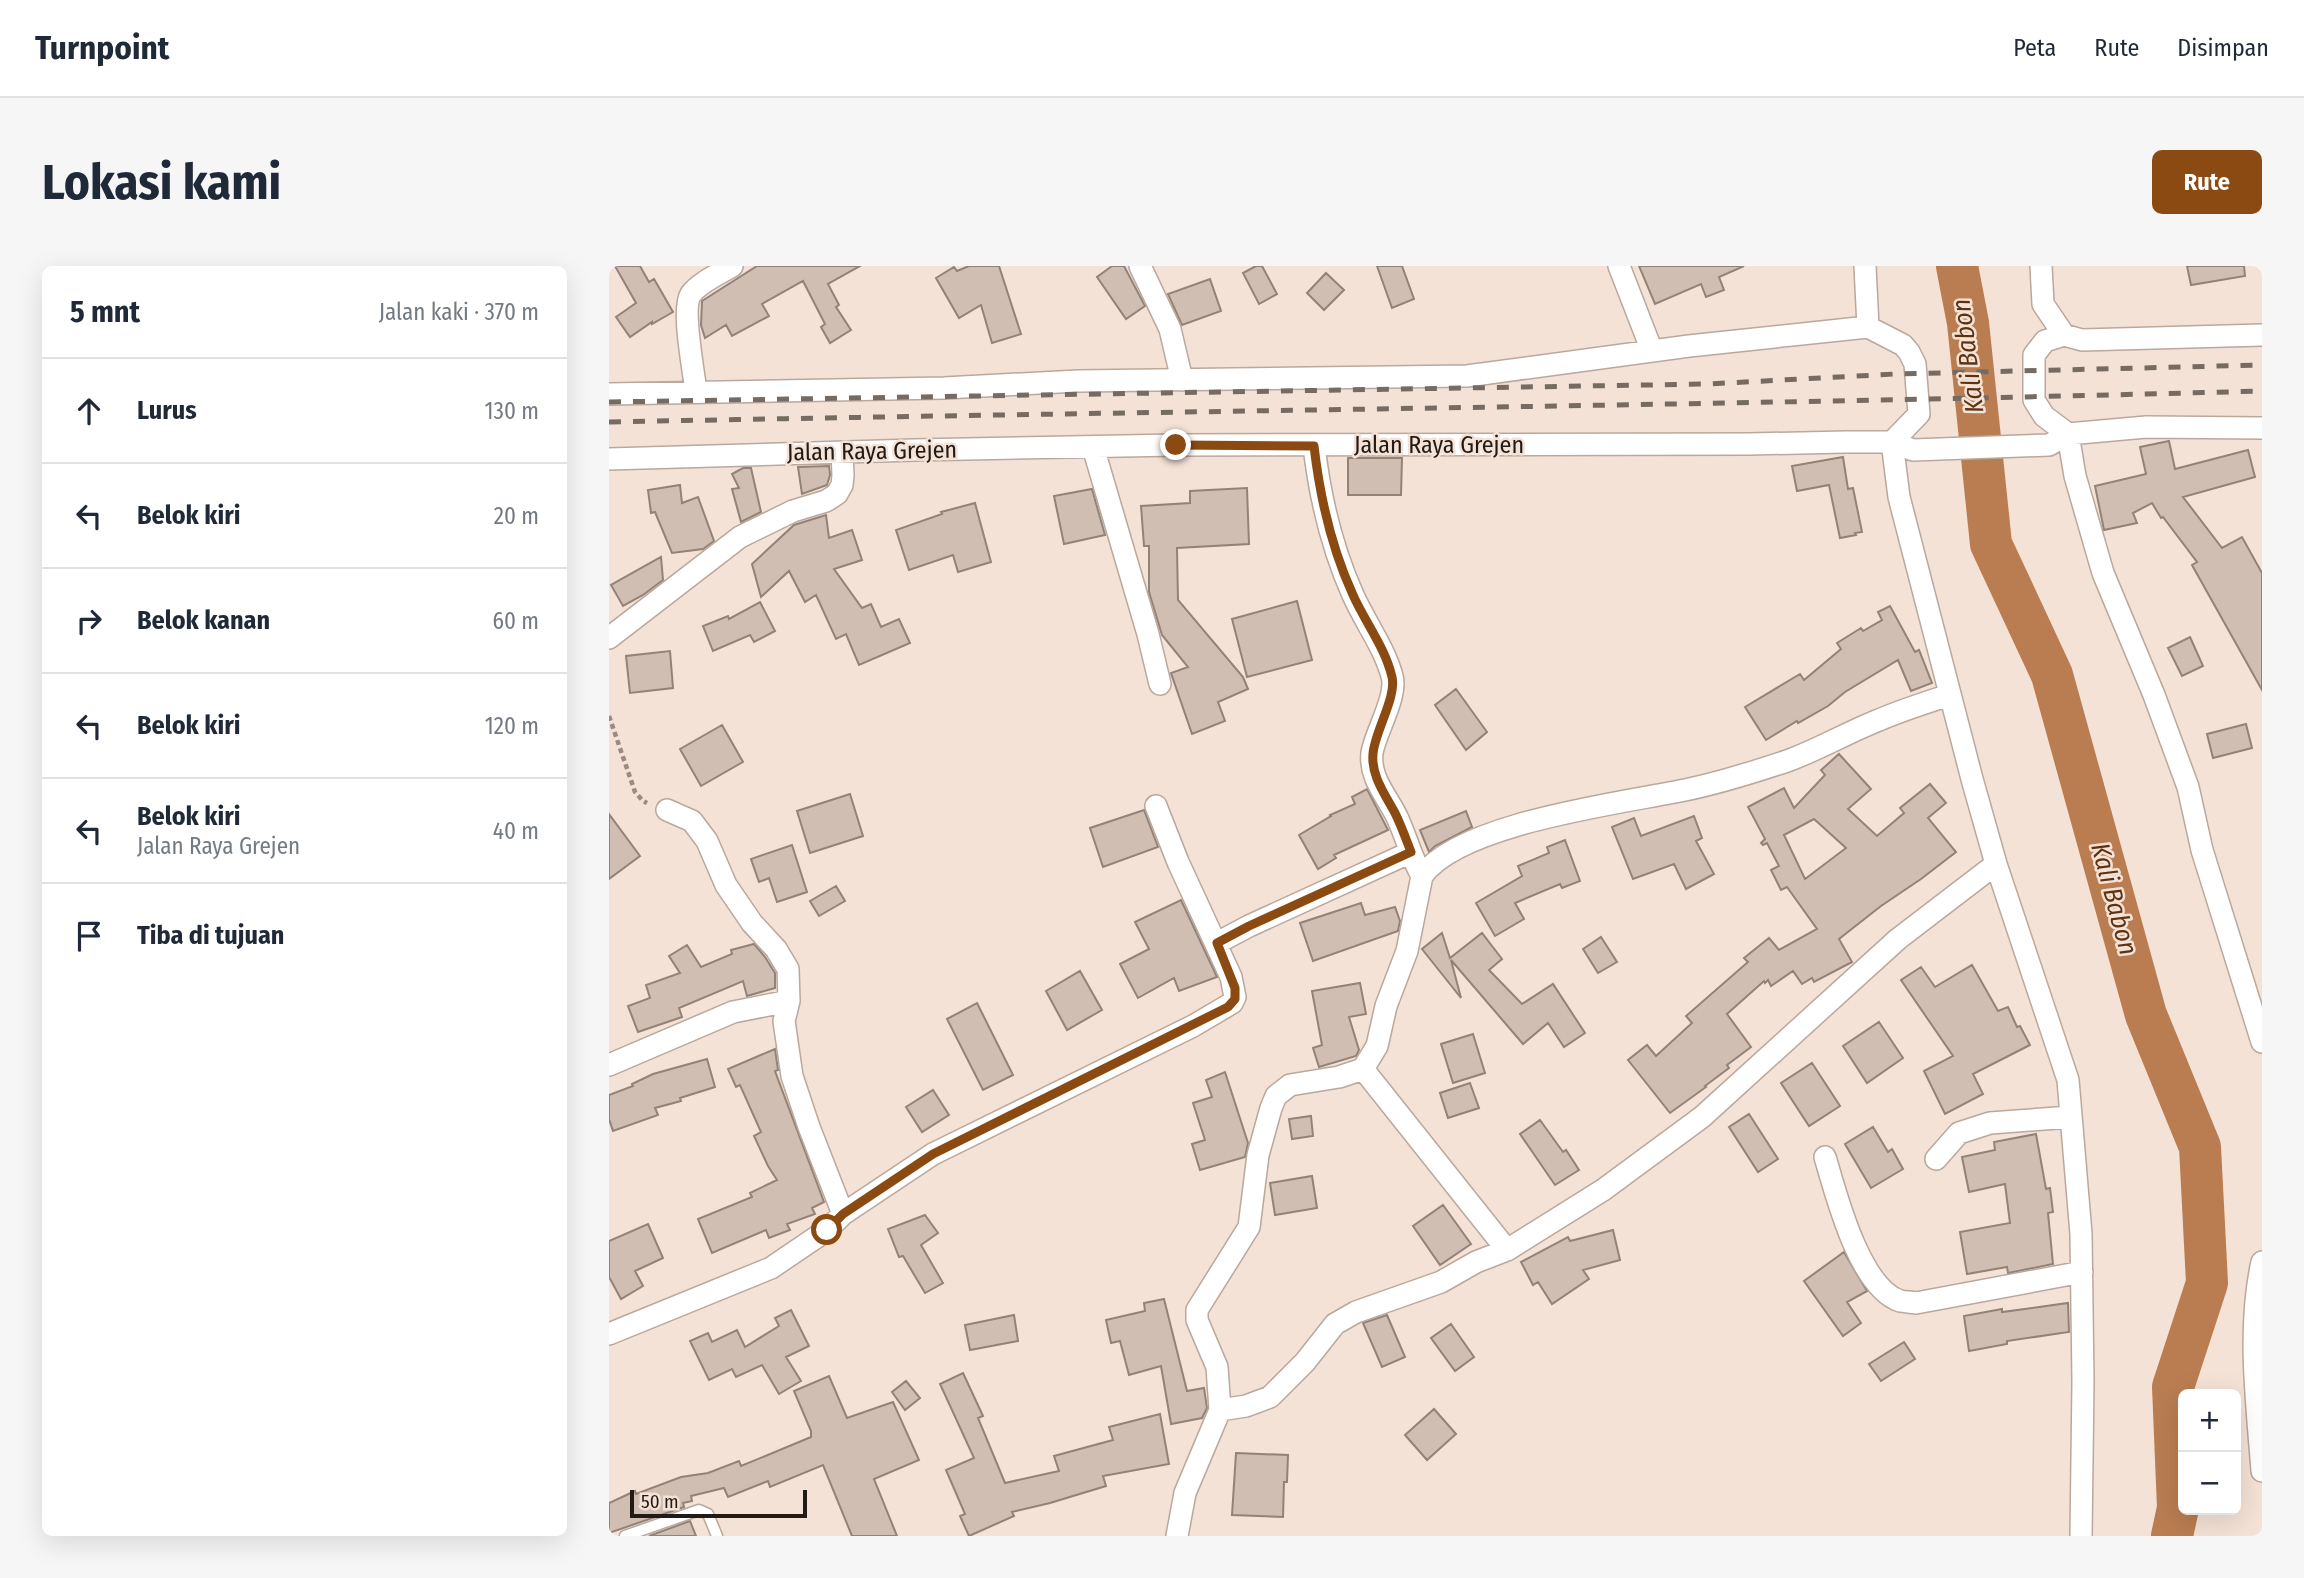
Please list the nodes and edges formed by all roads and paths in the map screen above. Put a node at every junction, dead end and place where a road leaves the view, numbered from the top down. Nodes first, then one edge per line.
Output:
1 (732, 266) edge
2 (1140, 266) edge
3 (1619, 266) edge
4 (1865, 266) edge
5 (2041, 266) edge
6 (1868, 327) junction
7 (2063, 335) junction
8 (2262, 335) edge
9 (1652, 351) junction
10 (1182, 380) junction
11 (696, 392) junction
12 (609, 394) edge
13 (2262, 428) edge
14 (2068, 433) junction
15 (1892, 442) junction
16 (1314, 446) junction
17 (1093, 447) junction
18 (842, 452) junction
19 (609, 459) edge
20 (609, 638) edge
21 (1160, 684) dead end
22 (1949, 695) junction
23 (609, 716) edge
24 (1156, 806) dead end
25 (667, 810) joint
26 (1411, 852) junction
27 (1996, 864) junction
28 (1422, 876) junction
29 (1217, 943) junction
30 (789, 1001) junction
31 (2262, 1042) edge
32 (609, 1065) edge
33 (1363, 1069) junction
34 (2070, 1117) junction
35 (1825, 1157) dead end
36 (1936, 1159) dead end
37 (843, 1214) junction
38 (1507, 1250) junction
39 (2262, 1262) edge
40 (2082, 1272) junction
41 (609, 1334) edge
42 (1220, 1410) junction
43 (2262, 1471) edge
44 (625, 1536) edge
45 (717, 1536) edge
46 (1177, 1536) edge
47 (2081, 1536) edge

1 - 11 street
2 - 10 street
3 - 9 street
4 - 6 street
5 - 7 street
6 - 9 street
6 - 15 street
7 - 8 street
7 - 14 street
9 - 10 street
10 - 11 street
11 - 12 street
13 - 14 street
14 - 15 street
14 - 31 street
15 - 16 street, Jalan Raya Grejen
15 - 22 street
16 - 17 street, Jalan Raya Grejen
16 - 26 street
17 - 18 street, Jalan Raya Grejen
17 - 21 street
18 - 19 street, Jalan Raya Grejen
18 - 20 street
22 - 27 street
22 - 28 street
23 - 25 path
24 - 29 street
25 - 30 street
26 - 28 street
26 - 29 street
27 - 34 street
27 - 38 street
28 - 33 street
29 - 37 street
30 - 32 street
30 - 37 street
33 - 38 street
33 - 42 street
34 - 36 street
34 - 40 street
35 - 40 street
37 - 41 street
38 - 42 street
39 - 43 street
40 - 47 street
42 - 46 street
44 - 45 lane

